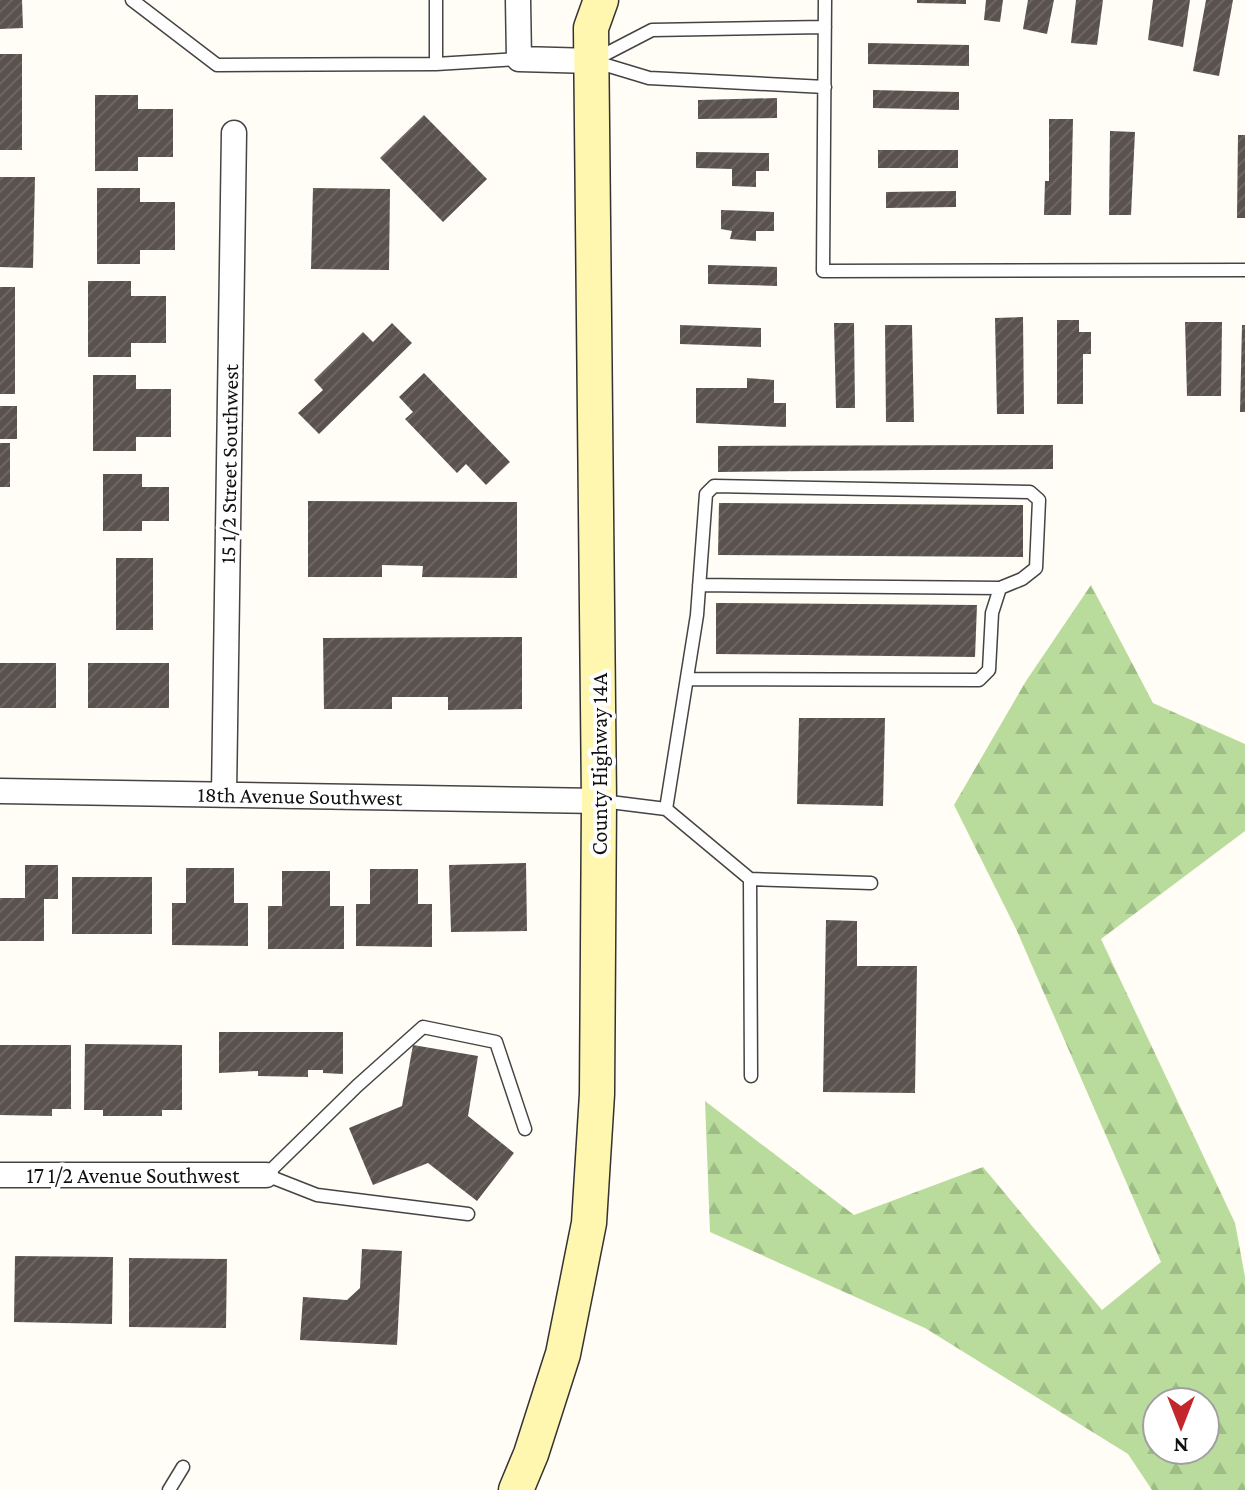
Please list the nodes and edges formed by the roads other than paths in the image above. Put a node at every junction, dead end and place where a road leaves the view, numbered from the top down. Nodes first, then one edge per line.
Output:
1 (132, 0) edge
2 (436, 0) edge
3 (518, 0) edge
4 (825, 0) edge
5 (591, 22) edge
6 (825, 27) junction
7 (519, 59) junction
8 (436, 64) junction
9 (825, 87) junction
10 (234, 133) dead end
11 (1245, 270) edge
12 (699, 585) junction
13 (1000, 588) junction
14 (687, 679) junction
15 (0, 791) edge
16 (224, 794) junction
17 (599, 801) junction
18 (666, 809) junction
19 (750, 879) junction
20 (871, 883) dead end
21 (751, 1076) dead end
22 (525, 1129) dead end
23 (0, 1175) edge
24 (266, 1175) junction
25 (468, 1214) dead end
26 (183, 1467) dead end
27 (169, 1490) edge
28 (516, 1490) edge

1 - 8 lane
2 - 8 lane
3 - 7 street
4 - 6 lane
5 - 6 lane
5 - 7 street
5 - 9 lane
5 - 17 main road, County Highway 14A
6 - 9 lane
7 - 8 lane
9 - 11 lane
10 - 16 street, 15 1/2 Street Southwest
12 - 13 lane
12 - 13 lane
12 - 14 lane
13 - 14 lane
14 - 18 lane
15 - 16 street, 18th Avenue Southwest
16 - 17 street, 18th Avenue Southwest
17 - 18 lane
17 - 28 main road, County Highway 14A
18 - 19 lane
19 - 20 lane
19 - 21 lane
22 - 24 lane
23 - 24 street, 17 1/2 Avenue Southwest
24 - 25 lane
26 - 27 lane

